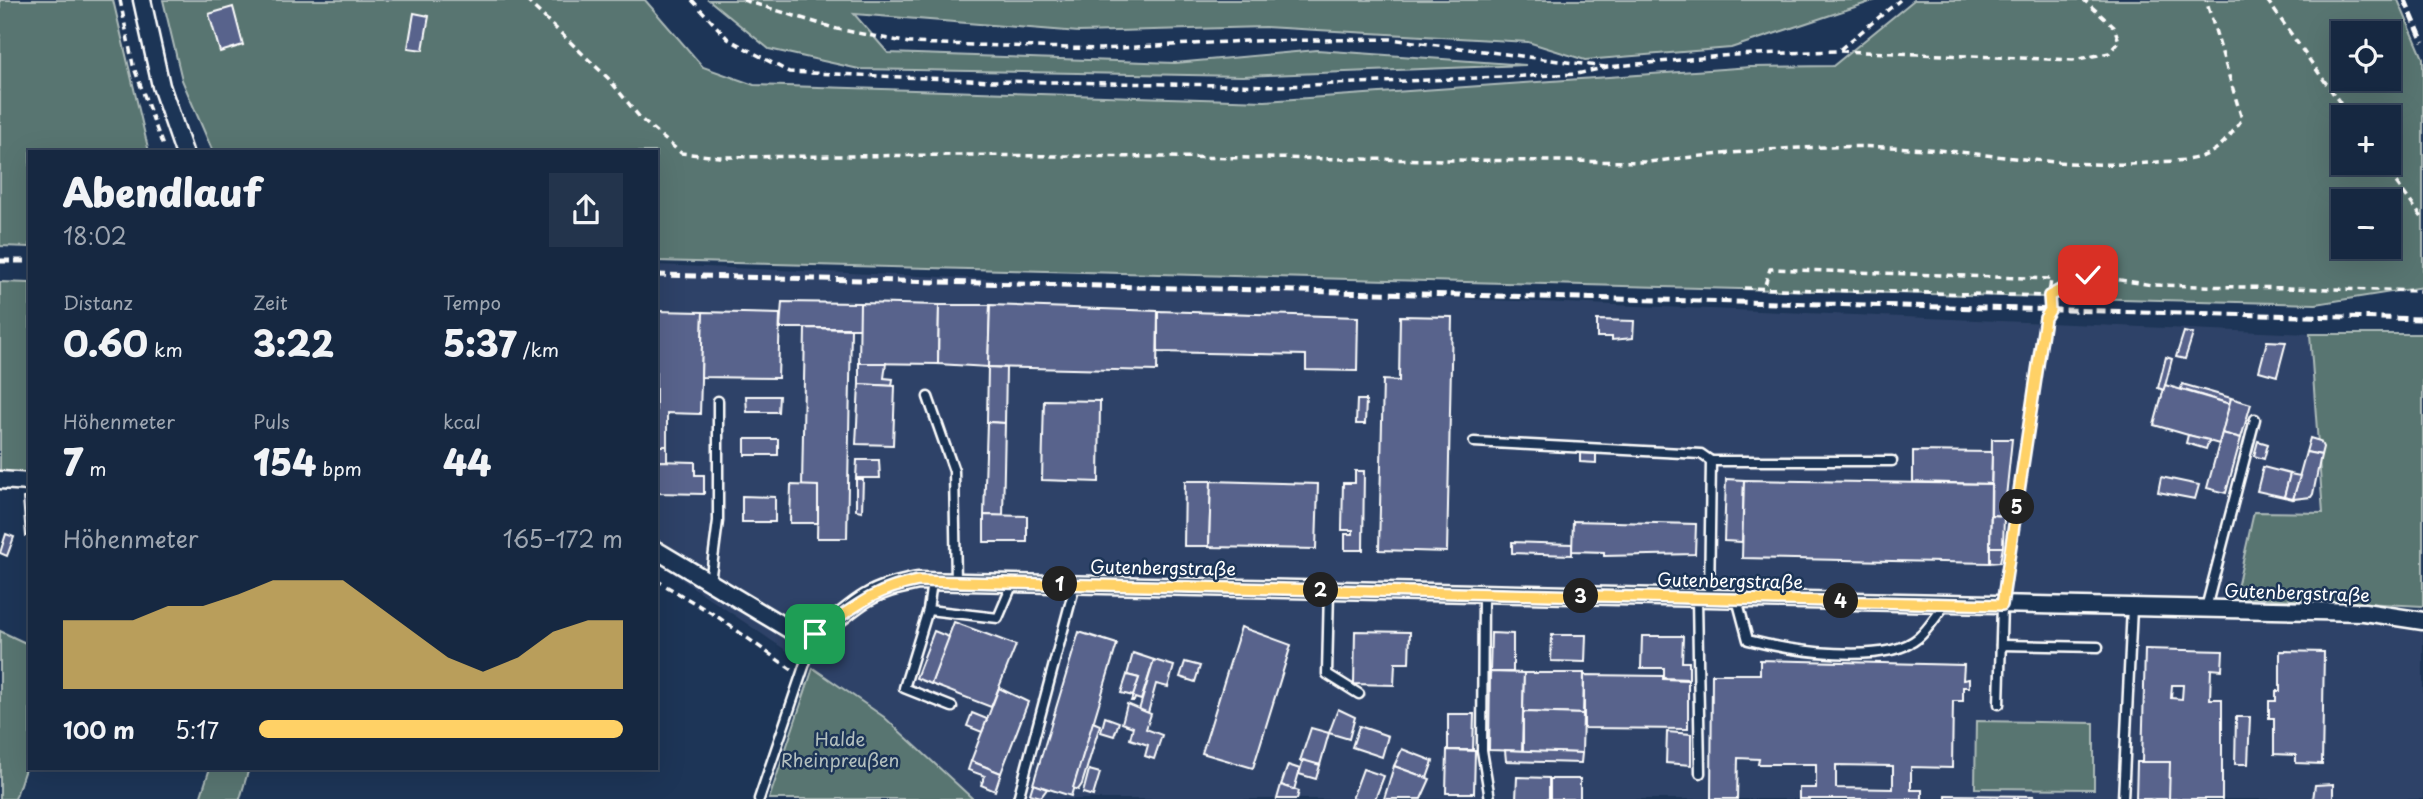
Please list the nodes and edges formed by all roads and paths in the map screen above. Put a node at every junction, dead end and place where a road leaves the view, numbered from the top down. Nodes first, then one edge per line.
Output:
1 (120, 0) edge
2 (142, 0) edge
3 (526, 0) edge
4 (692, 0) edge
5 (743, 0) edge
6 (1900, 0) edge
7 (2084, 0) edge
8 (2206, 0) edge
9 (2267, 0) edge
10 (1838, 51) junction
11 (1607, 67) junction
12 (2341, 105) edge
13 (164, 150) edge
14 (183, 150) edge
15 (2391, 175) edge
16 (2423, 219) edge
17 (1744, 288) dead end
18 (1764, 288) dead end
19 (2423, 290) edge
20 (2049, 296) junction
21 (928, 397) dead end
22 (718, 401) dead end
23 (2255, 419) dead end
24 (1475, 442) dead end
25 (1711, 461) junction
26 (1892, 461) dead end
27 (0, 480) edge
28 (28, 482) edge
29 (658, 551) edge
30 (658, 581) edge
31 (710, 582) junction
32 (932, 582) junction
33 (956, 582) junction
34 (1013, 583) junction
35 (1075, 585) junction
36 (1329, 590) junction
37 (1483, 594) junction
38 (1703, 598) junction
39 (1737, 599) junction
40 (1946, 604) junction
41 (2002, 605) junction
42 (2132, 607) junction
43 (2206, 608) junction
44 (928, 610) junction
45 (2423, 621) edge
46 (815, 634) junction
47 (2001, 645) junction
48 (2098, 647) dead end
49 (800, 675) junction
50 (1359, 694) dead end
51 (1999, 704) dead end
52 (952, 707) dead end
53 (1700, 773) dead end
54 (759, 799) edge
55 (1018, 799) edge
56 (1490, 799) edge
57 (2123, 799) edge

1 - 13 path
2 - 14 street
3 - 8 path
4 - 11 path
5 - 11 path
6 - 10 path
7 - 10 path
9 - 12 path
10 - 11 path
15 - 16 path
17 - 20 path
18 - 20 path
19 - 20 path
20 - 41 path
21 - 33 lane
22 - 31 lane
23 - 43 lane
24 - 25 lane
25 - 26 lane
25 - 38 lane
27 - 28 street
29 - 31 street
30 - 49 path
31 - 46 street
32 - 33 street, Gutenbergstraße
32 - 44 lane
32 - 46 street, Gutenbergstraße
33 - 34 street, Gutenbergstraße
34 - 35 street, Gutenbergstraße
34 - 44 lane
35 - 36 street, Gutenbergstraße
35 - 55 lane
36 - 37 street, Gutenbergstraße
36 - 50 lane
37 - 38 street, Gutenbergstraße
37 - 56 lane
38 - 39 street, Gutenbergstraße
38 - 53 lane
39 - 40 street, Gutenbergstraße
39 - 40 lane
40 - 41 street, Gutenbergstraße
41 - 42 street, Gutenbergstraße
41 - 47 lane
42 - 43 street, Gutenbergstraße
42 - 57 lane
43 - 45 street, Gutenbergstraße
44 - 52 lane
46 - 49 lane
47 - 48 lane
47 - 51 lane
49 - 54 lane

